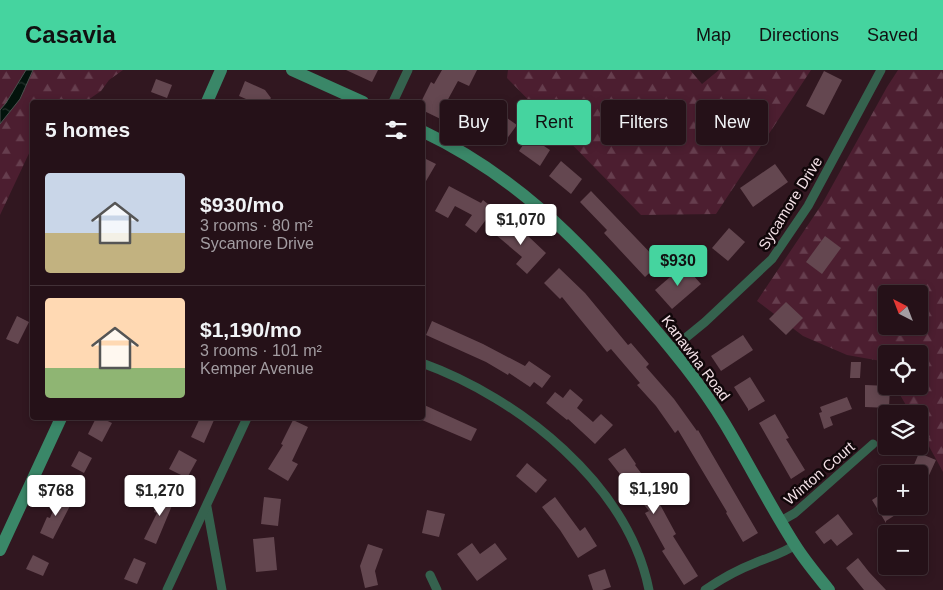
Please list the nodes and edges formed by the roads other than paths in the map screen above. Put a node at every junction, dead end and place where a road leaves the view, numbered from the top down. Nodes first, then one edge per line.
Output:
1 (221, 70) edge
2 (292, 70) edge
3 (408, 70) edge
4 (880, 70) edge
5 (208, 100) edge
6 (359, 100) edge
7 (394, 100) edge
8 (425, 132) edge
9 (672, 349) junction
10 (425, 365) edge
11 (60, 420) edge
12 (246, 420) edge
13 (873, 444) dead end
14 (207, 507) junction
15 (781, 521) junction
16 (795, 545) junction
17 (0, 550) edge
18 (430, 575) dead end
19 (167, 590) edge
20 (222, 590) edge
21 (437, 590) edge
22 (649, 590) edge
23 (705, 590) edge
24 (829, 590) edge

1 - 5 street
2 - 6 street
3 - 7 street
4 - 9 street, Sycamore Drive
8 - 9 street, Kanawha Road
9 - 15 street, Kanawha Road
10 - 22 street
11 - 17 street
12 - 14 street
13 - 15 street, Winton Court
14 - 19 street
14 - 20 street
15 - 16 street, Kanawha Road
16 - 23 street
16 - 24 street, Kanawha Road
18 - 21 street

